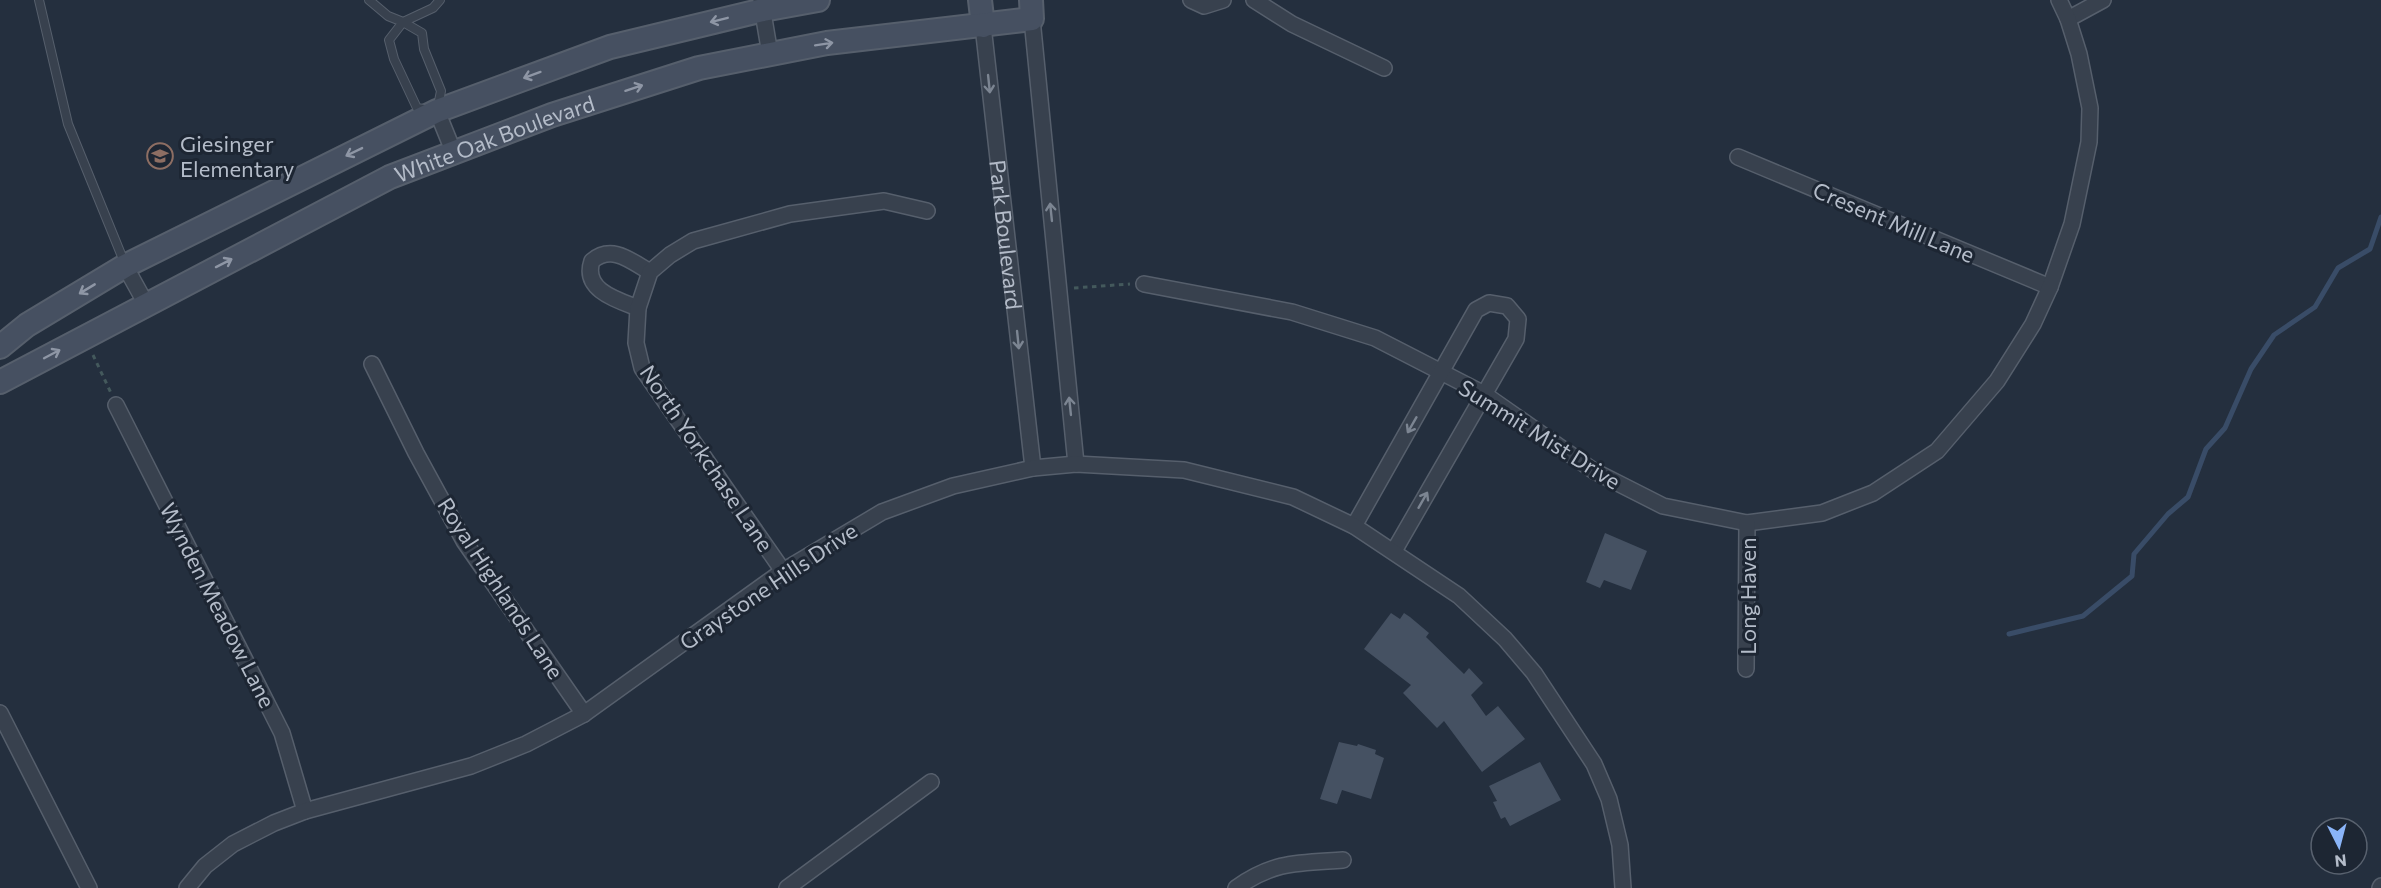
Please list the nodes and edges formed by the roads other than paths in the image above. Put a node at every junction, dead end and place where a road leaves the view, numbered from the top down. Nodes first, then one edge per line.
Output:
1 (369, 0) edge
2 (440, 0) edge
3 (818, 0) edge
4 (980, 0) edge
5 (1191, 0) edge
6 (1223, 0) edge
7 (1254, 0) edge
8 (2059, 0) edge
9 (2103, 0) edge
10 (40, 1) edge
11 (762, 5) edge
12 (1032, 10) edge
13 (2068, 19) junction
14 (403, 22) junction
15 (983, 26) junction
16 (770, 54) junction
17 (1384, 68) dead end
18 (437, 111) junction
19 (454, 153) junction
20 (1738, 157) dead end
21 (927, 211) dead end
22 (125, 266) junction
23 (650, 272) junction
24 (1144, 284) road end
25 (2050, 288) junction
26 (146, 304) junction
27 (638, 308) junction
28 (0, 347) edge
29 (372, 364) dead end
30 (1441, 374) junction
31 (0, 382) edge
32 (1484, 394) junction
33 (116, 405) road end
34 (1076, 464) junction
35 (1033, 468) junction
36 (1747, 523) junction
37 (1354, 526) junction
38 (1394, 551) junction
39 (783, 571) junction
40 (1746, 669) dead end
41 (0, 713) edge
42 (584, 714) junction
43 (931, 782) dead end
44 (305, 811) junction
45 (1343, 860) dead end
46 (791, 887) edge
47 (88, 888) edge
48 (187, 888) edge
49 (1236, 888) edge
50 (1623, 888) edge

1 - 14 lane
2 - 14 lane
3 - 11 street, White Oak Boulevard
4 - 15 street, Park Boulevard
5 - 6 street
7 - 17 street
8 - 13 street, Summit Mist Drive
9 - 13 street
10 - 22 lane
11 - 16 street
11 -> 18 street, White Oak Boulevard
12 - 15 street, White Oak Boulevard
34 -> 12 street, Park Boulevard
13 - 25 street, Summit Mist Drive
14 - 18 lane
14 - 18 lane
16 -> 15 street, White Oak Boulevard
15 -> 35 street, Park Boulevard
19 -> 16 street, White Oak Boulevard
18 - 19 street
18 -> 22 street, White Oak Boulevard
26 -> 19 street, White Oak Boulevard
20 - 25 street, Cresent Mill Lane
21 - 23 street
22 - 26 street
22 -> 28 street, White Oak Boulevard
23 - 27 street, North Yorkchase Lane
23 - 27 street
24 - 30 street, Summit Mist Drive
25 - 36 street, Summit Mist Drive
31 -> 26 street, White Oak Boulevard
27 - 39 street, North Yorkchase Lane
29 - 42 street, Royal Highlands Lane
30 - 32 street, Summit Mist Drive
30 - 32 street
30 -> 37 street
32 - 36 street, Summit Mist Drive
38 -> 32 street
33 - 44 street, Wynden Meadow Lane
34 - 35 street, Graystone Hills Drive
34 - 37 street, Graystone Hills Drive
35 - 39 street, Graystone Hills Drive
36 - 40 street, Long Haven
37 - 38 street, Graystone Hills Drive
38 - 50 street, Graystone Hills Drive
39 - 42 street, Graystone Hills Drive
41 - 47 street
42 - 44 street, Graystone Hills Drive
43 - 46 street
44 - 48 street, Graystone Hills Drive
45 - 49 street

